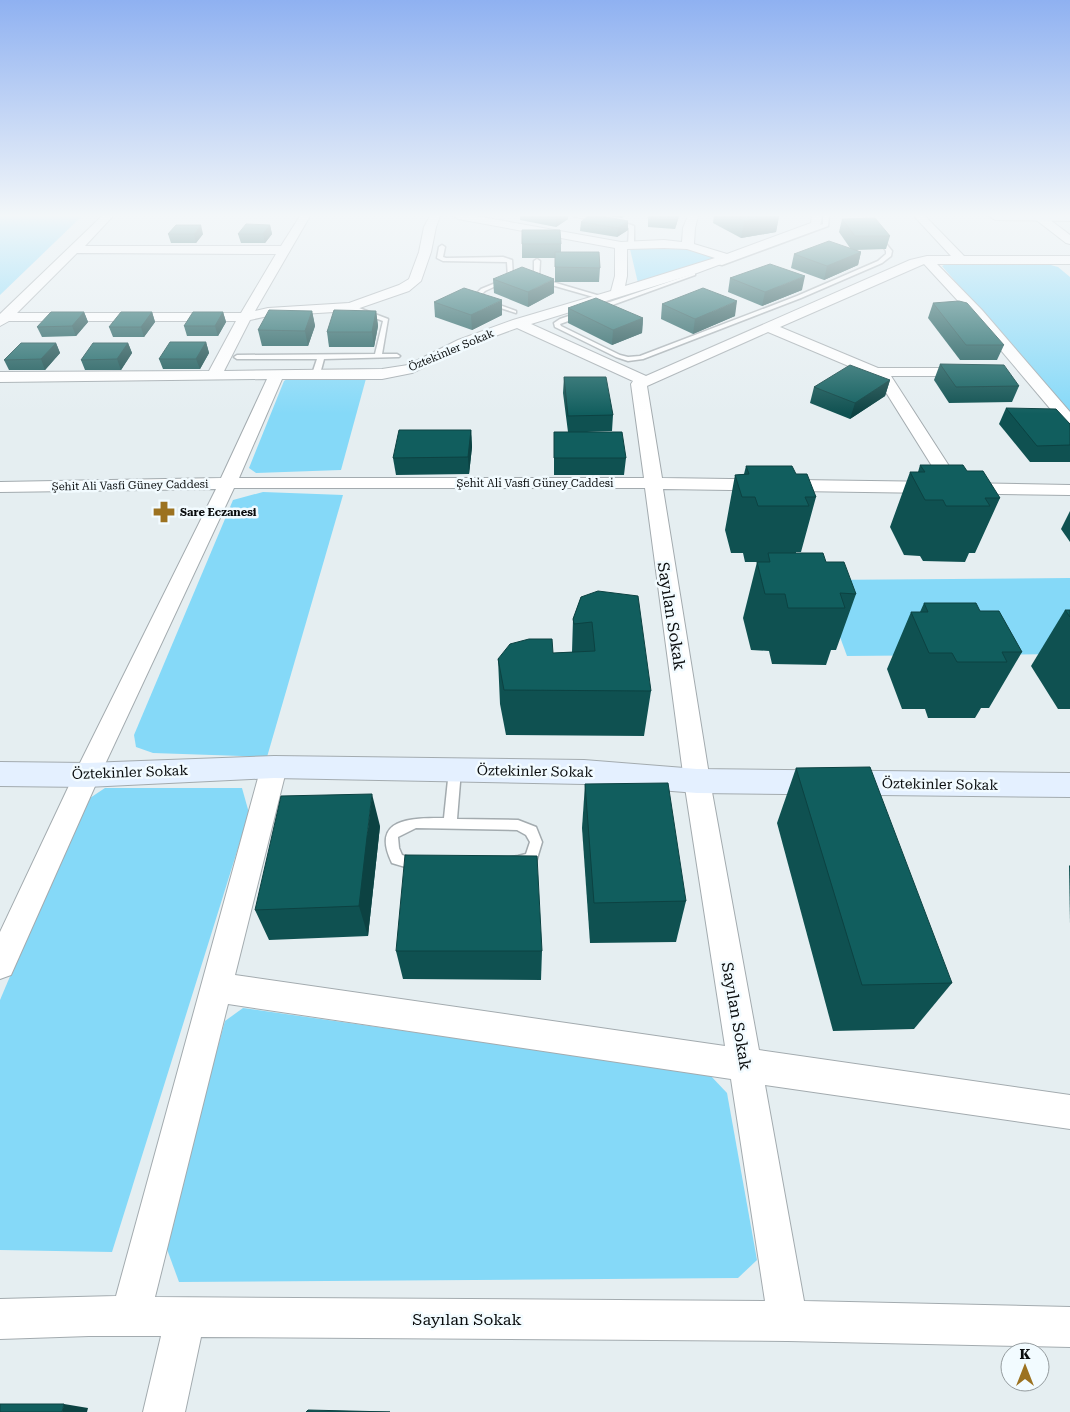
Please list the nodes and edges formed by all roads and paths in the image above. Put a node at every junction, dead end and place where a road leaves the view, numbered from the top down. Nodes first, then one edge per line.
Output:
1 (41, 282) edge
2 (265, 282) edge
3 (414, 282) edge
4 (499, 282) edge
5 (549, 282) edge
6 (617, 282) edge
7 (655, 282) edge
8 (668, 282) edge
9 (835, 282) edge
10 (871, 282) edge
11 (948, 282) edge
12 (611, 296) junction
13 (352, 307) junction
14 (245, 317) junction
15 (516, 318) junction
16 (3, 319) edge
17 (767, 327) junction
18 (397, 356) dead end
19 (237, 357) dead end
20 (321, 357) junction
21 (378, 357) junction
22 (988, 371) edge
23 (878, 372) junction
24 (1008, 372) edge
25 (1027, 372) junction
26 (277, 374) junction
27 (316, 374) junction
28 (214, 375) junction
29 (0, 378) edge
30 (644, 381) junction
31 (1070, 422) edge
32 (228, 483) junction
33 (652, 483) junction
34 (0, 487) edge
35 (954, 488) junction
36 (1070, 490) edge
37 (274, 767) junction
38 (455, 770) junction
39 (0, 774) edge
40 (87, 775) junction
41 (697, 781) junction
42 (1070, 785) edge
43 (450, 823) junction
44 (9, 927) edge
45 (0, 965) edge
46 (216, 987) junction
47 (745, 1067) junction
48 (1070, 1112) edge
49 (130, 1317) junction
50 (185, 1317) junction
51 (0, 1319) edge
52 (788, 1321) junction
53 (1070, 1327) edge
54 (164, 1412) edge

1 - 16 street
2 - 14 street
3 - 13 street
4 - 15 lane
5 - 12 lane
6 - 12 street
7 - 12 street, Öztekinler Sokak
8 - 9 lane
10 - 17 street
11 - 25 street
12 - 15 street, Öztekinler Sokak
13 - 14 street
13 - 21 lane
14 - 16 street
14 - 28 street
15 - 27 street, Öztekinler Sokak
15 - 30 street
17 - 23 street
17 - 30 street
18 - 21 lane
19 - 20 lane
20 - 21 lane
20 - 27 lane
22 - 23 street
23 - 35 street
24 - 25 street
25 - 31 street
26 - 27 street, Öztekinler Sokak
26 - 28 street, Öztekinler Sokak
26 - 32 street
28 - 29 street, Öztekinler Sokak
30 - 33 street, Sayılan Sokak
32 - 33 street, Şehit Ali Vasfi Güney Caddesi
32 - 34 street, Şehit Ali Vasfi Güney Caddesi
32 - 40 street
33 - 35 street, Şehit Ali Vasfi Güney Caddesi
33 - 41 street, Sayılan Sokak
35 - 36 street, Şehit Ali Vasfi Güney Caddesi
37 - 38 street, Öztekinler Sokak
37 - 40 street, Öztekinler Sokak
37 - 46 street
38 - 41 street, Öztekinler Sokak
38 - 43 lane
39 - 40 street, Öztekinler Sokak
40 - 44 street
41 - 42 street, Öztekinler Sokak
41 - 47 street, Sayılan Sokak
43 - 43 lane
44 - 45 street
46 - 47 street
46 - 49 street
47 - 48 street
47 - 52 street, Sayılan Sokak
49 - 50 street, Sayılan Sokak
49 - 51 street, Sayılan Sokak
50 - 52 street, Sayılan Sokak
50 - 54 street
52 - 53 street

